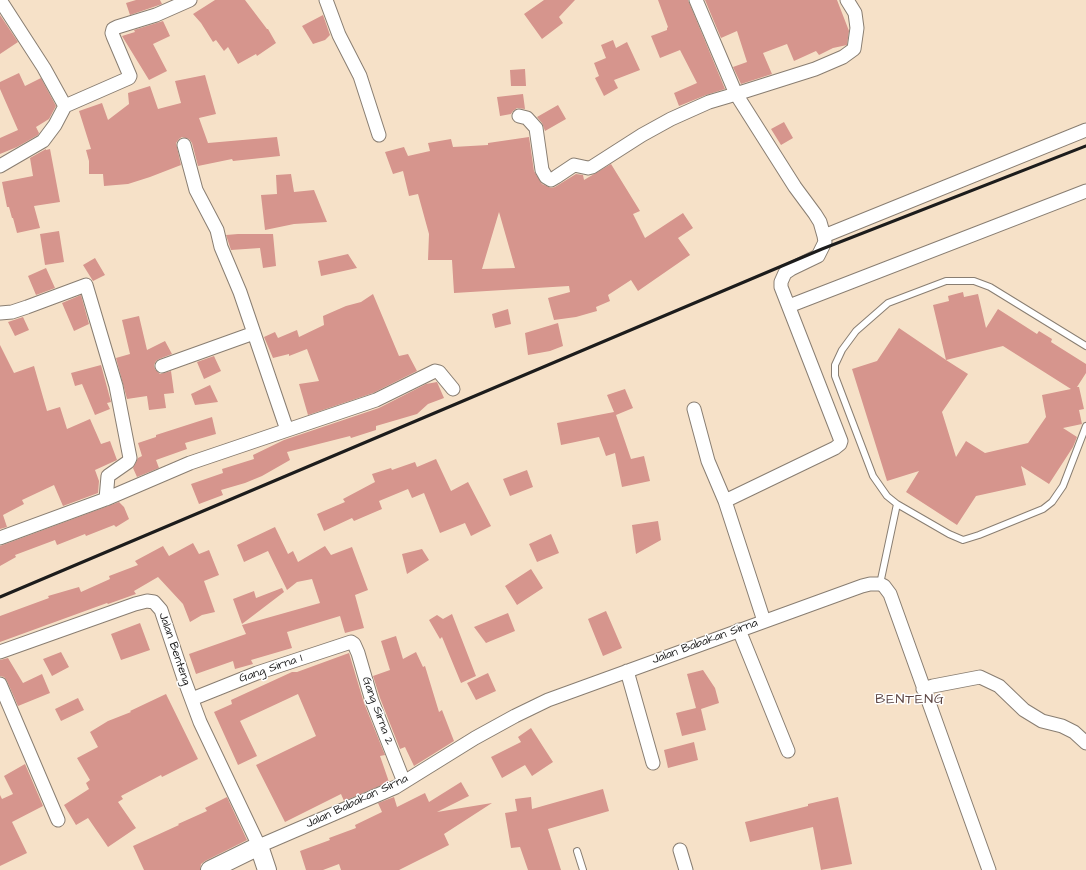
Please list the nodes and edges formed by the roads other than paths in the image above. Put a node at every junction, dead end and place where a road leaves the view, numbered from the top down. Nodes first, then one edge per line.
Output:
1 (0, 0) edge
2 (190, 0) edge
3 (326, 0) edge
4 (696, 0) edge
5 (847, 0) edge
6 (736, 94) junction
7 (65, 106) junction
8 (519, 116) dead end
9 (1086, 130) edge
10 (379, 135) dead end
11 (184, 145) dead end
12 (0, 166) edge
13 (1086, 191) edge
14 (824, 236) junction
15 (788, 306) junction
16 (0, 313) edge
17 (254, 333) junction
18 (1086, 346) edge
19 (162, 366) dead end
20 (453, 389) dead end
21 (694, 409) dead end
22 (1086, 426) edge
23 (287, 430) junction
24 (106, 499) junction
25 (725, 501) junction
26 (897, 504) junction
27 (0, 538) edge
28 (880, 584) junction
29 (764, 621) junction
30 (739, 630) junction
31 (351, 642) joint
32 (0, 652) edge
33 (627, 671) junction
34 (0, 684) edge
35 (923, 689) junction
36 (192, 699) junction
37 (1086, 743) edge
38 (788, 751) dead end
39 (653, 763) dead end
40 (404, 782) junction
41 (58, 820) dead end
42 (259, 846) junction
43 (680, 850) dead end
44 (577, 851) dead end
45 (210, 870) edge
46 (267, 870) edge
47 (583, 870) edge
48 (686, 870) edge
49 (989, 870) edge

1 - 7 street
2 - 7 street
3 - 10 street
4 - 6 street
5 - 6 street
6 - 8 street
6 - 14 street
7 - 12 street
9 - 14 street
11 - 17 street
13 - 15 street
14 - 15 street
15 - 25 street
16 - 24 street
17 - 19 street
17 - 23 street
18 - 26 lane
20 - 23 street
21 - 25 street
22 - 26 lane
23 - 24 street
24 - 27 street
25 - 29 street
26 - 28 lane
28 - 29 street, Jalan Babakan Sirna
28 - 35 street
29 - 30 street, Jalan Babakan Sirna
30 - 33 street, Jalan Babakan Sirna
30 - 38 street
31 - 36 street, Gang Sirna 1
31 - 40 street, Gang Sirna 2
32 - 36 street, Jalan Benteng
33 - 39 street
33 - 40 street, Jalan Babakan Sirna
34 - 41 street
35 - 37 street
35 - 49 street
36 - 42 street, Jalan Benteng
40 - 42 street, Jalan Babakan Sirna
42 - 45 main road
42 - 46 main road
43 - 48 street
44 - 47 lane

